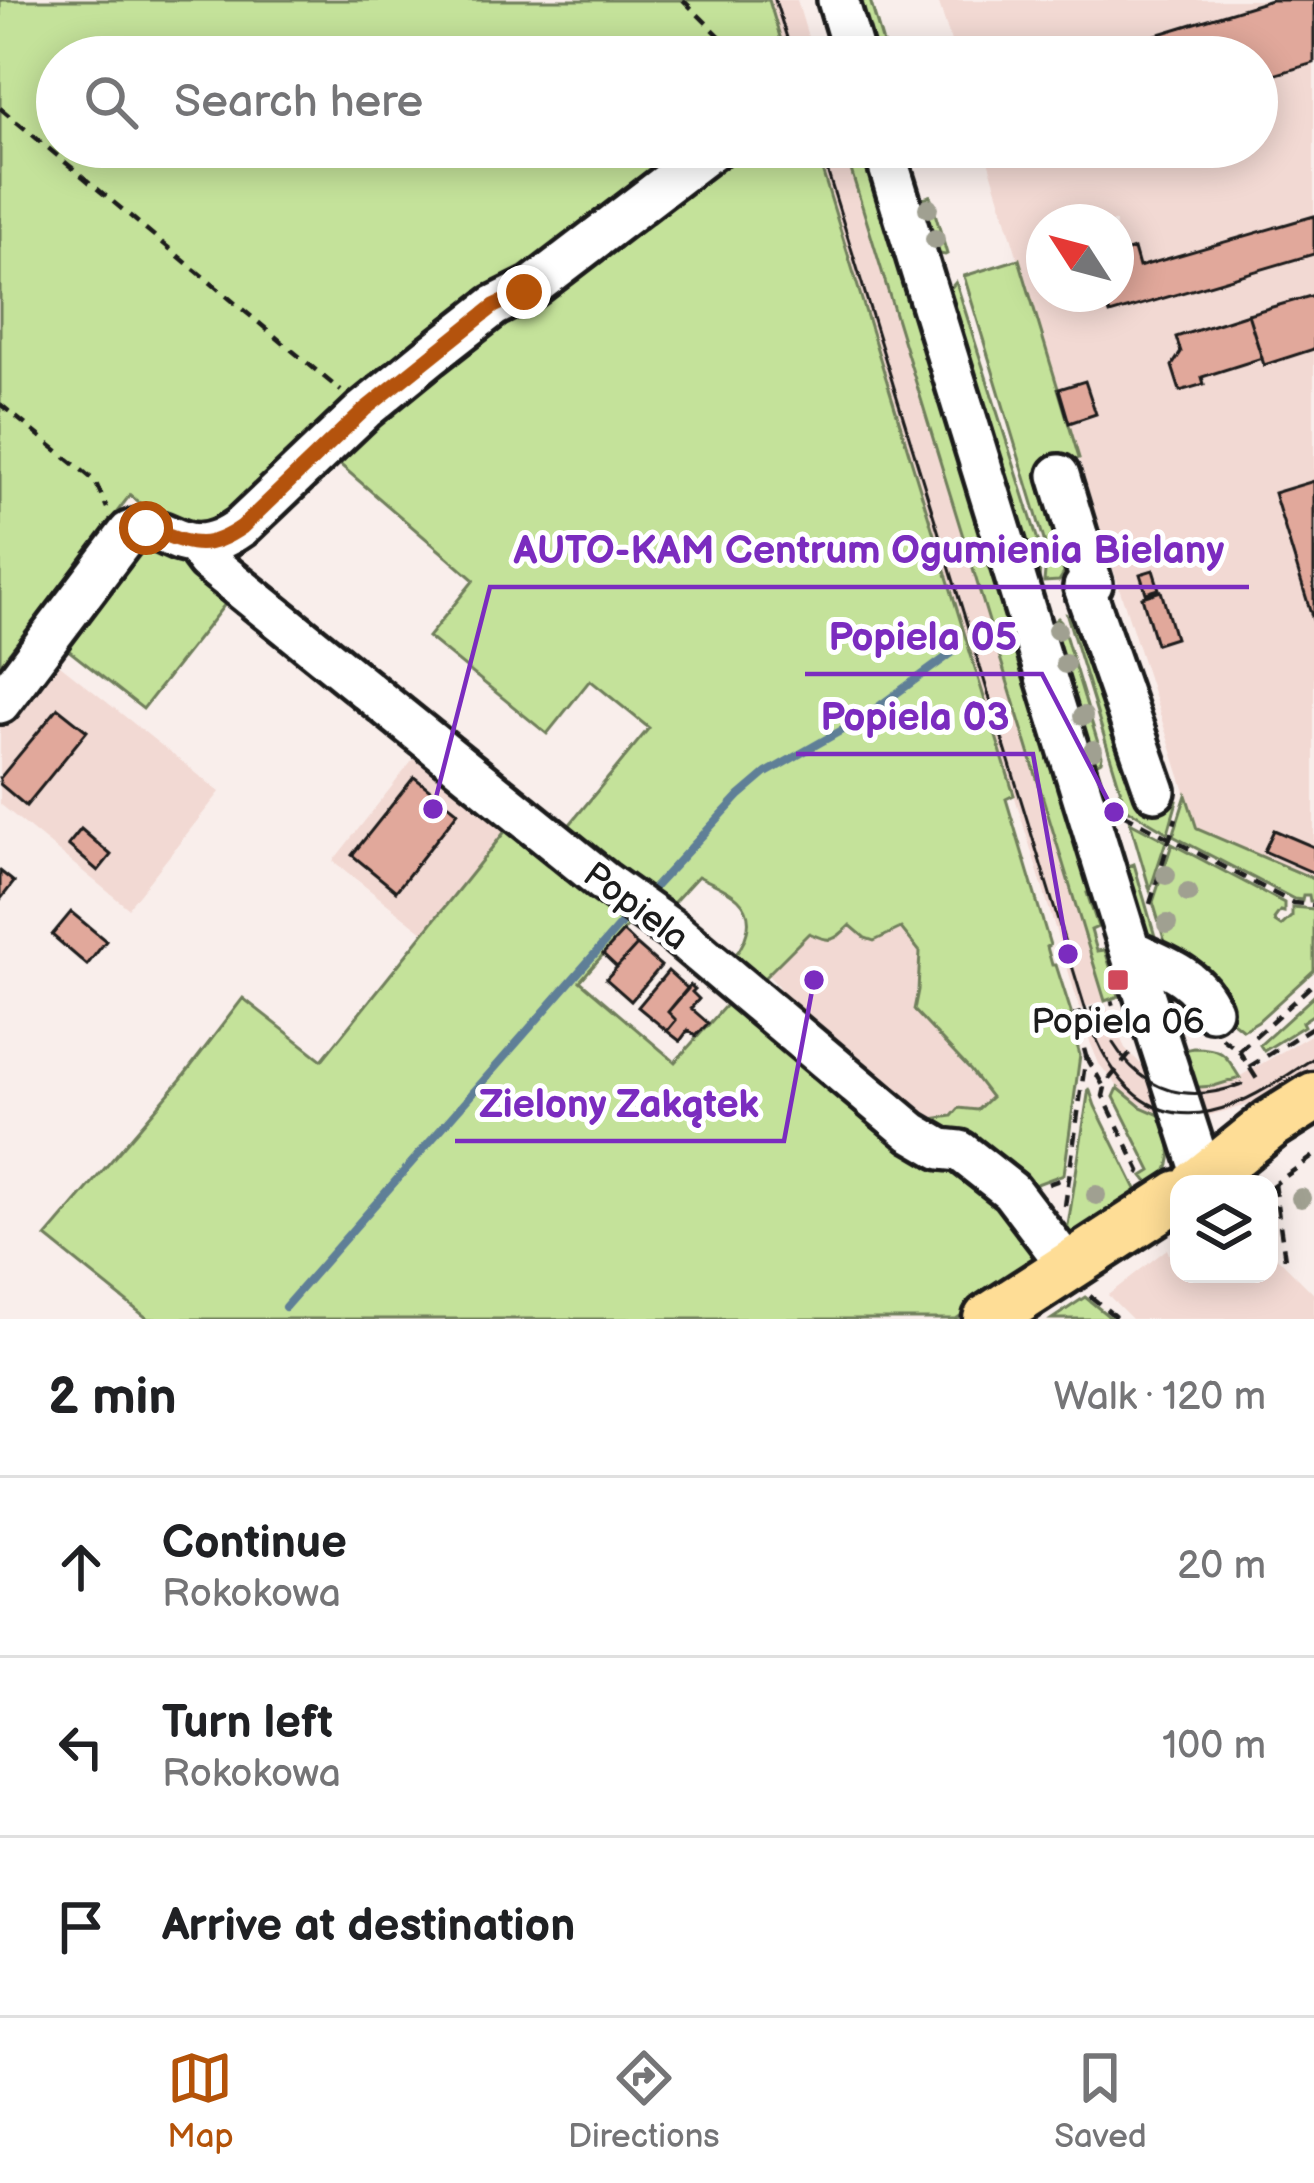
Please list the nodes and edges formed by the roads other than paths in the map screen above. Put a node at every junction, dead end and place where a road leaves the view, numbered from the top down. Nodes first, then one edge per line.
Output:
1 (838, 0) edge
2 (849, 36) edge
3 (688, 168) edge
4 (889, 168) edge
5 (1059, 475) dead end
6 (201, 546) junction
7 (0, 704) edge
8 (1155, 791) dead end
9 (1130, 950) junction
10 (1211, 1010) dead end
11 (1314, 1097) edge
12 (1314, 1131) edge
13 (1190, 1175) edge
14 (1207, 1175) edge
15 (1221, 1175) edge
16 (1170, 1204) edge
17 (1076, 1278) junction
18 (988, 1319) edge

1 - 2 street
3 - 6 street
4 - 9 street
5 - 8 street
6 - 7 street
6 - 17 street, Popiela
9 - 10 street
9 - 13 street
11 - 14 main road
12 - 15 main road
16 - 17 main road
17 - 18 main road

